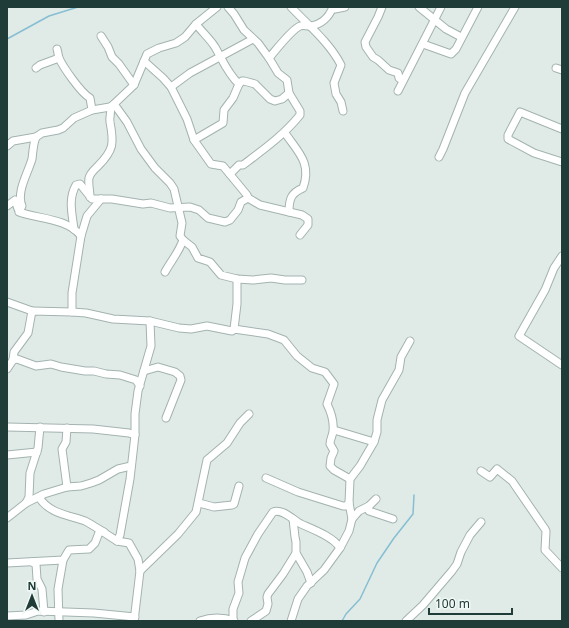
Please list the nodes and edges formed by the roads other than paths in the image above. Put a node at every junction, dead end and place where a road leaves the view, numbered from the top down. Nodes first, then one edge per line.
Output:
1 (217, 7) edge
2 (228, 7) edge
3 (291, 7) edge
4 (301, 7) edge
5 (333, 7) edge
6 (345, 7) edge
7 (382, 7) edge
8 (419, 7) edge
9 (441, 7) edge
10 (478, 7) edge
11 (515, 7) edge
12 (299, 16) junction
13 (434, 20) junction
14 (196, 24) junction
15 (310, 26) junction
16 (297, 28) junction
17 (101, 36) dead end
18 (461, 37) junction
19 (253, 39) junction
20 (423, 44) junction
21 (57, 49) dead end
22 (219, 57) junction
23 (59, 58) junction
24 (270, 58) junction
25 (144, 61) junction
26 (36, 68) dead end
27 (402, 80) junction
28 (239, 84) junction
29 (134, 85) junction
30 (171, 87) junction
31 (398, 91) dead end
32 (289, 93) junction
33 (112, 105) junction
34 (92, 110) junction
35 (343, 111) dead end
36 (562, 129) edge
37 (284, 133) junction
38 (36, 137) junction
39 (194, 140) junction
40 (7, 146) edge
41 (439, 157) dead end
42 (562, 162) edge
43 (230, 174) junction
44 (90, 197) junction
45 (248, 198) junction
46 (101, 200) junction
47 (177, 200) junction
48 (7, 206) edge
49 (179, 207) junction
50 (170, 208) junction
51 (19, 212) junction
52 (288, 212) junction
53 (72, 215) junction
54 (64, 224) junction
55 (74, 229) junction
56 (300, 235) dead end
57 (81, 236) junction
58 (183, 240) junction
59 (562, 256) edge
60 (165, 272) dead end
61 (237, 279) junction
62 (302, 280) dead end
63 (7, 302) edge
64 (32, 311) junction
65 (72, 312) junction
66 (150, 321) junction
67 (234, 329) junction
68 (410, 341) dead end
69 (12, 360) junction
70 (562, 366) edge
71 (7, 369) edge
72 (144, 371) junction
73 (140, 386) junction
74 (249, 414) dead end
75 (166, 418) dead end
76 (40, 427) junction
77 (7, 428) edge
78 (68, 428) junction
79 (334, 430) junction
80 (135, 435) junction
81 (374, 442) junction
82 (37, 452) junction
83 (7, 455) edge
84 (131, 466) junction
85 (481, 471) dead end
86 (266, 478) dead end
87 (350, 479) junction
88 (238, 486) dead end
89 (67, 487) junction
90 (39, 497) junction
91 (376, 499) dead end
92 (26, 503) junction
93 (199, 503) junction
94 (348, 504) junction
95 (369, 506) junction
96 (7, 518) edge
97 (293, 519) junction
98 (352, 519) junction
99 (393, 519) dead end
100 (482, 522) dead end
101 (100, 530) junction
102 (117, 541) junction
103 (340, 548) junction
104 (296, 553) junction
105 (63, 560) junction
106 (32, 562) junction
107 (7, 563) edge
108 (562, 568) edge
109 (140, 571) junction
110 (311, 583) junction
111 (44, 612) junction
112 (59, 612) junction
113 (91, 613) junction
114 (7, 616) edge
115 (134, 619) edge
116 (59, 621) edge
117 (91, 621) edge
118 (200, 621) edge
119 (234, 621) edge
120 (251, 621) edge
121 (291, 621) edge
122 (406, 621) edge

1 - 14 street
2 - 19 street
3 - 12 street
4 - 12 street
5 - 6 street
5 - 15 street
7 - 27 street
8 - 13 street
9 - 13 street
10 - 18 street
11 - 41 street
12 - 15 street
12 - 16 street
13 - 18 street
13 - 20 street
14 - 22 street
14 - 25 street
15 - 16 street
15 - 35 street
16 - 24 street
17 - 29 street
18 - 20 street
19 - 22 street
19 - 24 street
20 - 27 street
21 - 23 street
22 - 28 street
22 - 30 street
23 - 26 street
23 - 34 street
24 - 32 street
25 - 29 street
25 - 30 street
27 - 31 street
28 - 32 street
28 - 39 street
29 - 33 street
30 - 39 street
32 - 37 street
33 - 34 street
33 - 44 street
33 - 47 street
34 - 38 street
36 - 42 street
37 - 43 street
37 - 52 street
38 - 40 street
38 - 51 street
39 - 43 street
43 - 45 street
44 - 46 street
44 - 53 street
45 - 49 street
45 - 52 street
46 - 50 street
46 - 57 street
47 - 49 street
47 - 50 street
48 - 51 street
49 - 50 street
49 - 58 street
51 - 54 street
52 - 56 street
53 - 54 street
53 - 55 street
54 - 55 street
55 - 57 street
57 - 65 street
58 - 60 street
58 - 61 street
59 - 70 street
61 - 62 street
61 - 67 street
63 - 64 street
64 - 65 street
64 - 69 street
65 - 66 street
66 - 67 street
66 - 72 street
67 - 79 street
68 - 81 street
69 - 71 street
69 - 73 street
72 - 73 street
72 - 75 street
73 - 80 street
74 - 93 street
76 - 77 street
76 - 78 street
76 - 82 street
78 - 80 street
78 - 89 street
79 - 81 street
79 - 87 street
80 - 84 street
81 - 87 street
82 - 83 street
82 - 92 street
84 - 89 street
84 - 102 street
85 - 108 street
86 - 94 street
87 - 94 street
88 - 93 street
89 - 90 street
90 - 92 street
90 - 101 street
91 - 95 street
92 - 96 street
93 - 109 street
94 - 98 street
95 - 98 street
95 - 99 street
97 - 103 street
97 - 104 street
97 - 119 street
98 - 103 street
100 - 122 street
101 - 102 street
101 - 105 street
102 - 109 street
103 - 110 street
104 - 110 street
104 - 120 street
105 - 106 street
105 - 112 street
106 - 107 street
106 - 111 street
109 - 115 street
110 - 121 street
111 - 112 street
111 - 114 street
112 - 113 street
112 - 116 street
113 - 115 street
113 - 117 street
118 - 119 street

